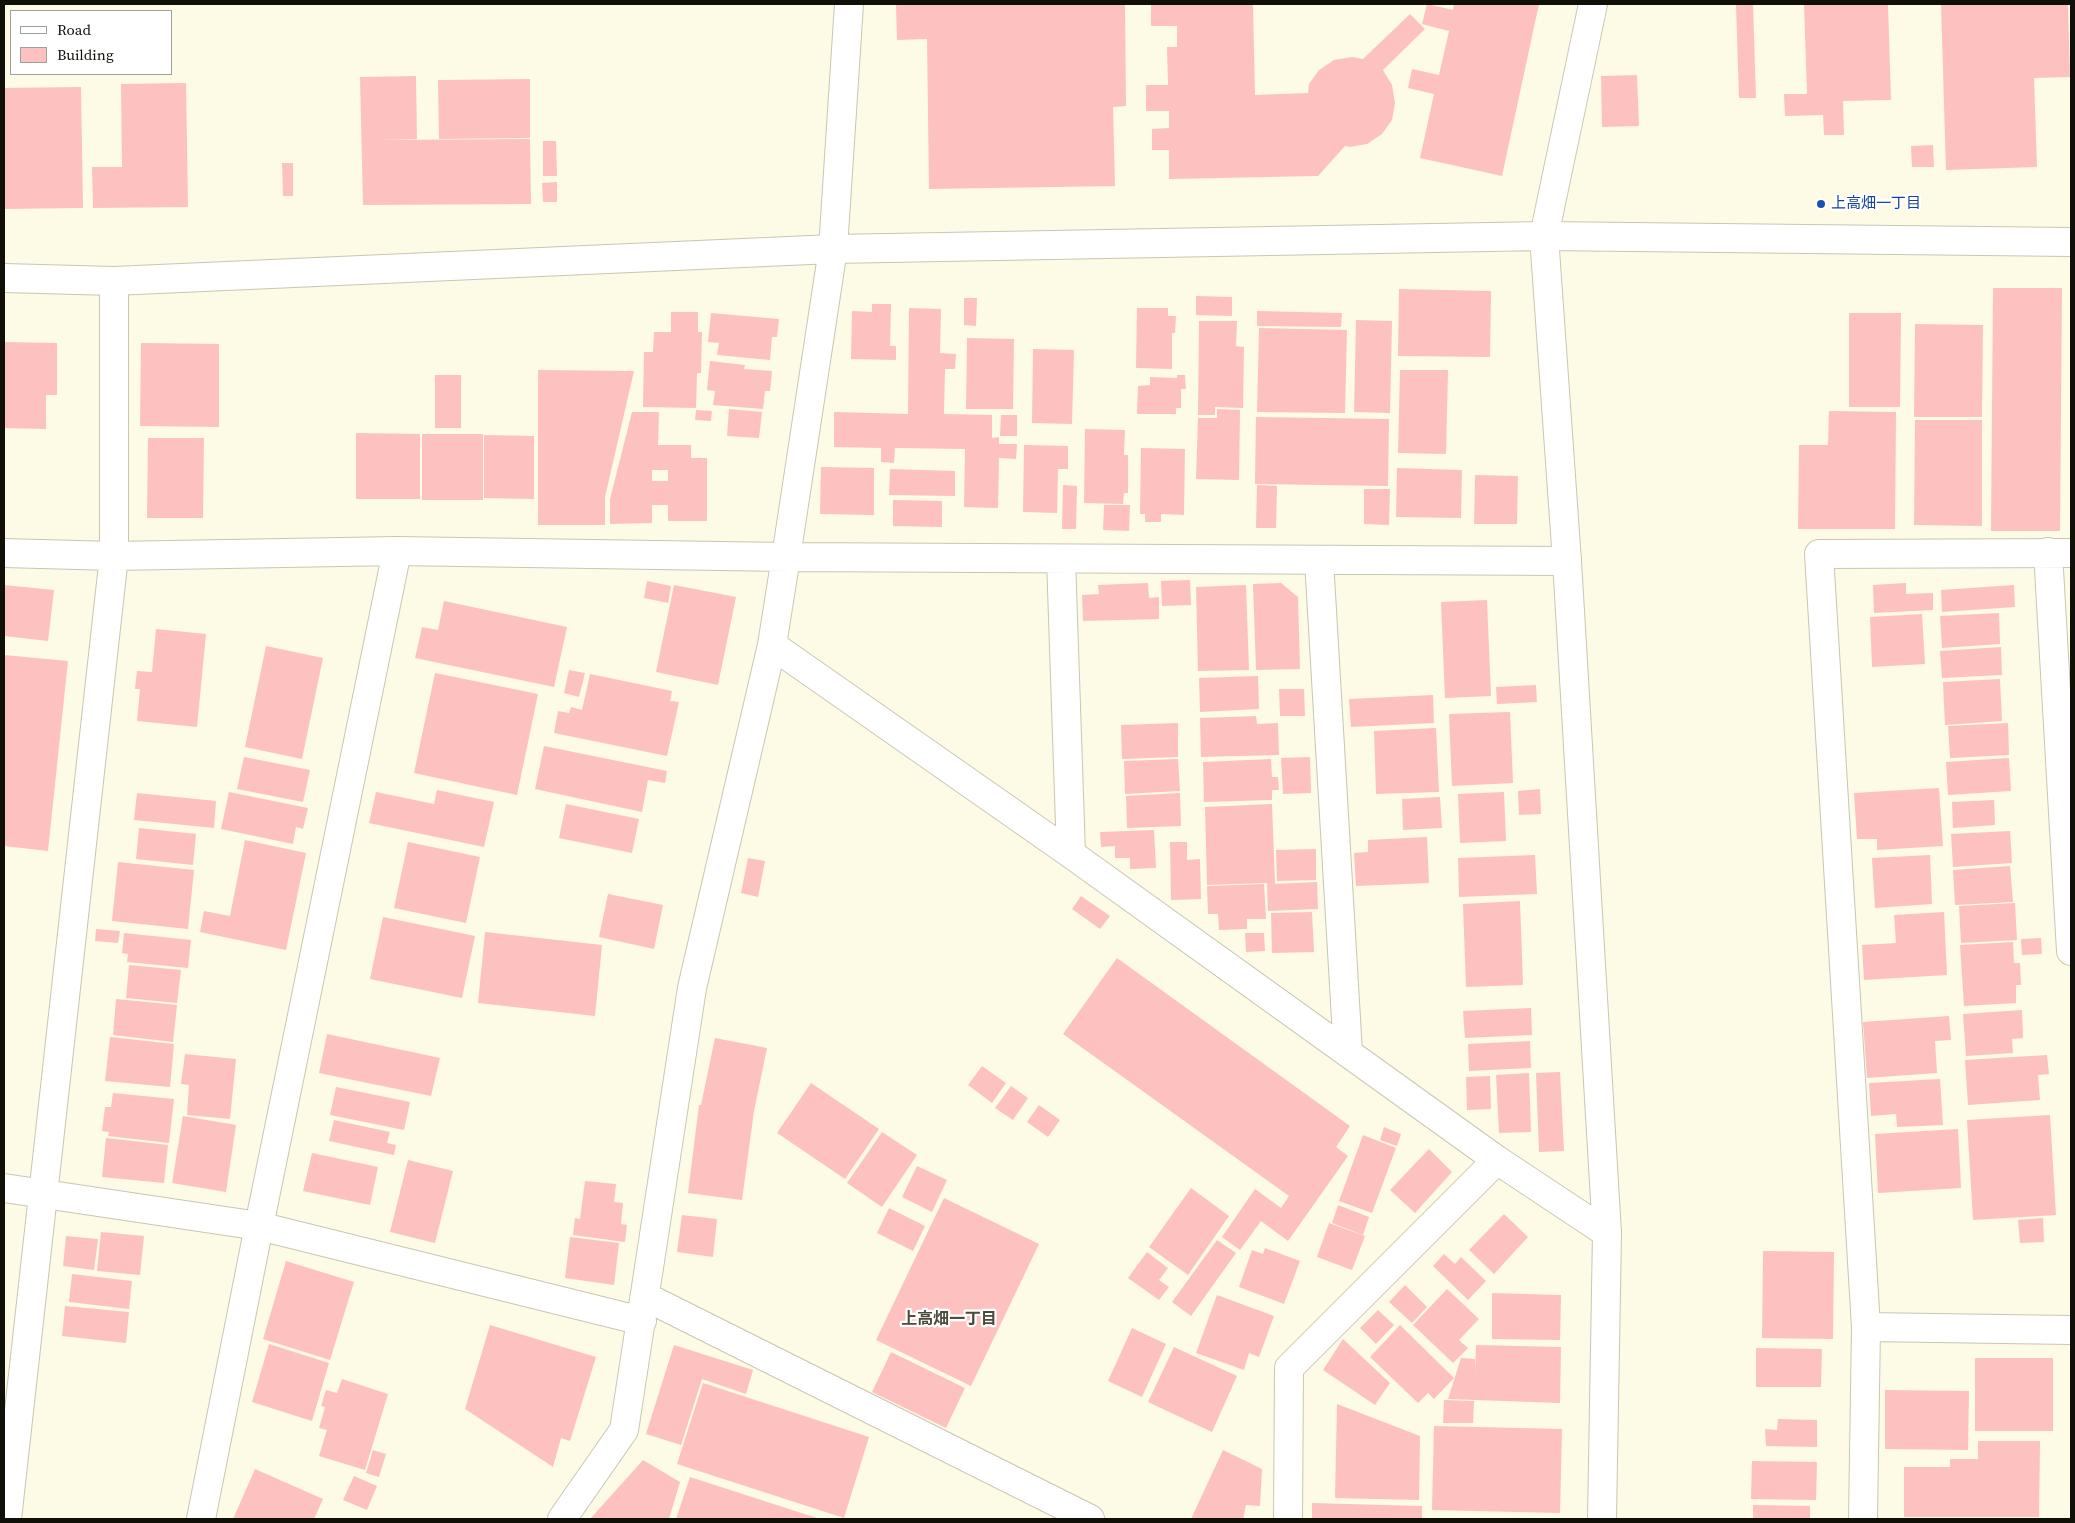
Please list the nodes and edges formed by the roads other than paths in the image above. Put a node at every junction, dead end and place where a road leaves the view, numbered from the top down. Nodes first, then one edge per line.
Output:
1 (848, 4) edge
2 (1593, 4) edge
3 (1544, 236) junction
4 (2071, 242) edge
5 (833, 249) junction
6 (4, 278) edge
7 (114, 281) junction
8 (397, 551) junction
9 (4, 553) edge
10 (2060, 553) edge
11 (114, 556) junction
12 (786, 557) junction
13 (1061, 559) junction
14 (1319, 560) junction
15 (1567, 561) junction
16 (772, 645) junction
17 (1071, 854) junction
18 (2071, 951) edge
19 (1348, 1054) junction
20 (1497, 1160) junction
21 (4, 1188) edge
22 (43, 1194) junction
23 (258, 1226) junction
24 (1607, 1234) junction
25 (644, 1309) junction
26 (1866, 1327) junction
27 (2071, 1330) edge
28 (7, 1519) edge
29 (201, 1519) edge
30 (562, 1519) edge
31 (1090, 1519) edge
32 (1288, 1519) edge
33 (1602, 1519) edge
34 (1863, 1519) edge

1 - 5 street
2 - 3 street
3 - 4 street
3 - 5 street
3 - 15 street
5 - 7 street
5 - 12 street
6 - 7 street
7 - 11 street
8 - 11 street
8 - 12 street
8 - 23 street
9 - 11 street
10 - 18 street
10 - 26 street
11 - 22 street
12 - 13 street
12 - 16 street
13 - 14 street
13 - 17 street
14 - 15 street
14 - 19 street
15 - 24 street
16 - 17 street
16 - 25 street
17 - 19 street
19 - 20 street
20 - 24 street
20 - 32 street
21 - 22 street
22 - 23 street
22 - 28 street
23 - 25 street
23 - 29 street
24 - 33 street
25 - 30 street
25 - 31 street
26 - 27 street
26 - 34 street

